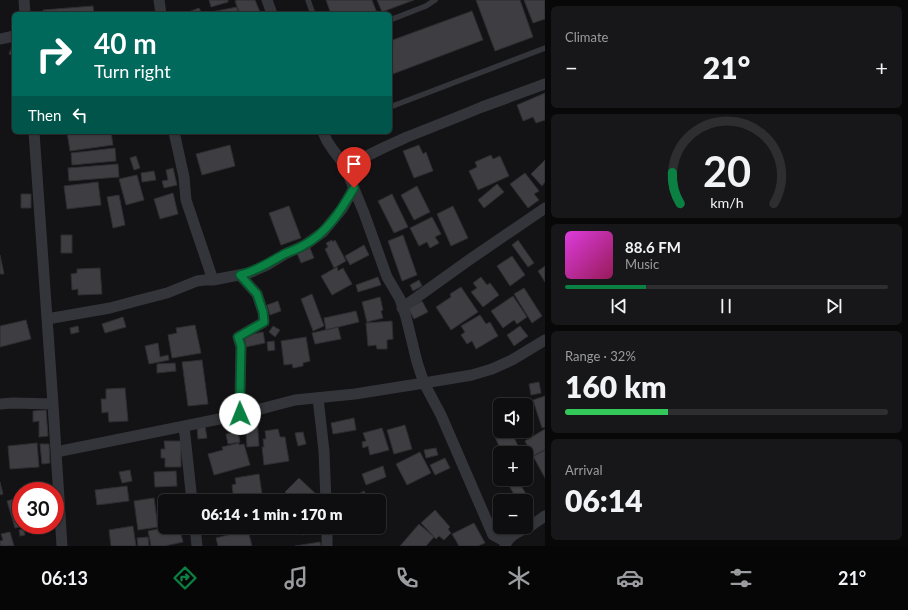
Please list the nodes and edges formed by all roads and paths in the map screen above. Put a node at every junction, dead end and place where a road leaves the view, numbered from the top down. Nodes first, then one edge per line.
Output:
1 (24, 0) edge
2 (159, 0) edge
3 (267, 0) edge
4 (308, 0) edge
5 (435, 0) edge
6 (25, 12) edge
7 (161, 12) edge
8 (271, 12) edge
9 (312, 12) edge
10 (392, 19) edge
11 (12, 36) edge
12 (0, 39) edge
13 (545, 48) edge
14 (545, 84) edge
15 (392, 107) edge
16 (34, 134) edge
17 (174, 134) edge
18 (324, 134) edge
19 (344, 167) junction
20 (354, 188) junction
21 (545, 208) edge
22 (342, 209) junction
23 (364, 213) junction
24 (240, 275) junction
25 (214, 280) junction
26 (402, 308) junction
27 (47, 320) junction
28 (545, 340) edge
29 (424, 384) junction
30 (318, 398) junction
31 (0, 404) edge
32 (53, 404) junction
33 (240, 414) junction
34 (184, 426) junction
35 (56, 452) junction
36 (191, 494) edge
37 (326, 494) edge
38 (545, 516) edge
39 (196, 534) edge
40 (327, 534) edge
41 (505, 544) edge
42 (62, 546) edge
43 (197, 546) edge
44 (328, 546) edge

1 - 6 street
2 - 7 street
3 - 8 street
4 - 9 lane
5 - 10 lane
11 - 12 street
13 - 15 lane
14 - 19 street
16 - 27 street
17 - 25 street
18 - 19 street
19 - 20 street
20 - 22 street
20 - 23 street
21 - 26 street
22 - 23 street
22 - 24 street
23 - 26 street
24 - 25 street
24 - 33 street
25 - 27 street
26 - 29 street
27 - 32 street
28 - 29 street
29 - 30 street
29 - 41 street
30 - 33 street
30 - 37 street
31 - 32 street
32 - 35 street
33 - 34 street
34 - 35 street
34 - 36 street
35 - 42 street
38 - 41 street
39 - 43 street
40 - 44 street

